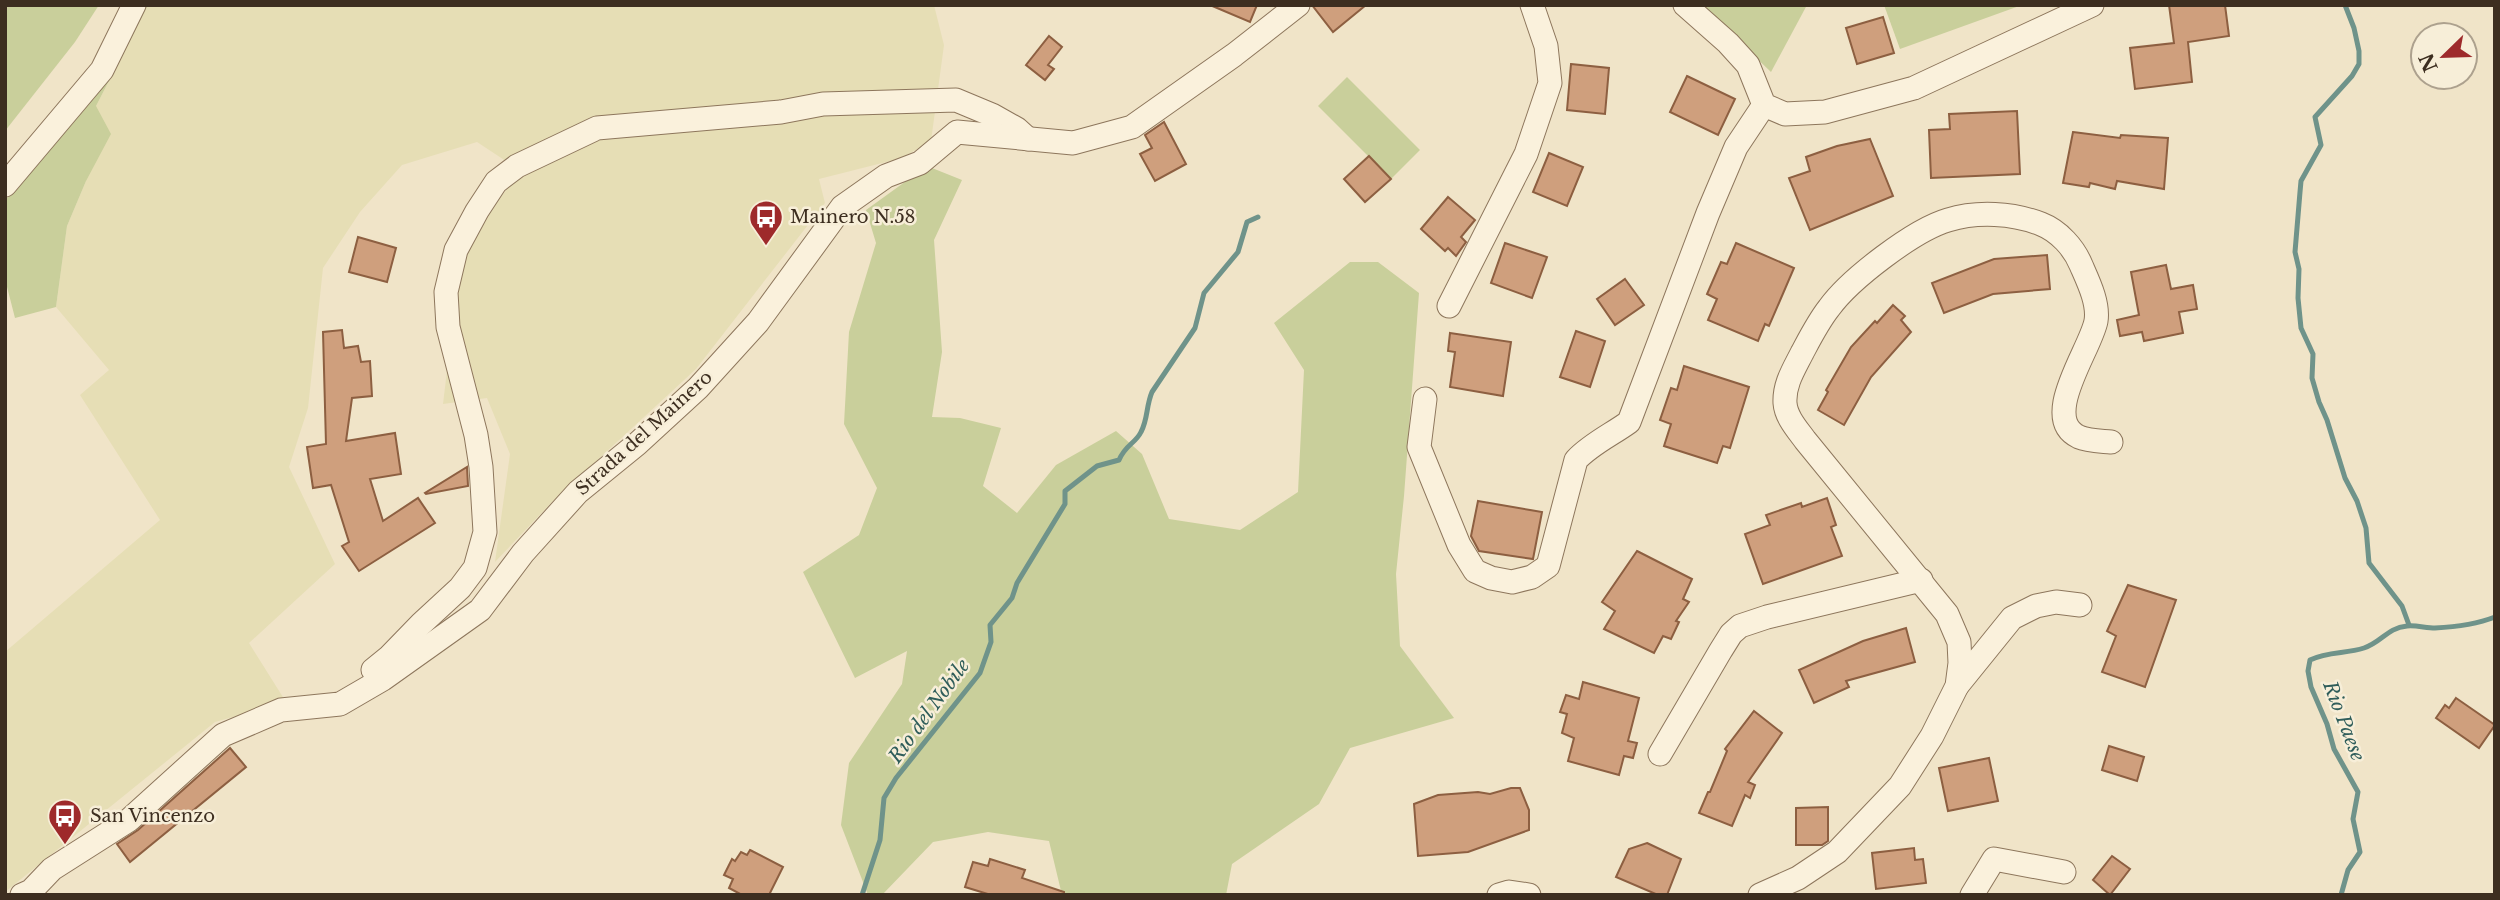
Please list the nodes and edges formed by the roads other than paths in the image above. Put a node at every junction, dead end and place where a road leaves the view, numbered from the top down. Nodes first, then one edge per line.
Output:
1 (134, 5) edge
2 (1298, 5) edge
3 (1532, 5) edge
4 (1685, 5) edge
5 (2092, 5) edge
6 (1764, 105) junction
7 (1029, 141) junction
8 (5, 185) edge
9 (1449, 306) dead end
10 (1426, 399) dead end
11 (2111, 442) dead end
12 (1921, 580) junction
13 (2080, 605) dead end
14 (1957, 686) junction
15 (281, 710) junction
16 (1660, 754) dead end
17 (2064, 872) dead end
18 (30, 893) edge
19 (1499, 895) edge
20 (1529, 895) edge
21 (1760, 895) edge
22 (1972, 895) edge

1 - 8 street
2 - 7 street, Strada del Mainero
3 - 9 street
4 - 6 street
5 - 6 street
6 - 10 street
7 - 15 street, Strada del Mainero
7 - 15 street
11 - 12 street
12 - 14 street
12 - 16 street
13 - 14 street
14 - 21 street
15 - 18 street, Strada del Mainero
17 - 22 street
19 - 20 street

